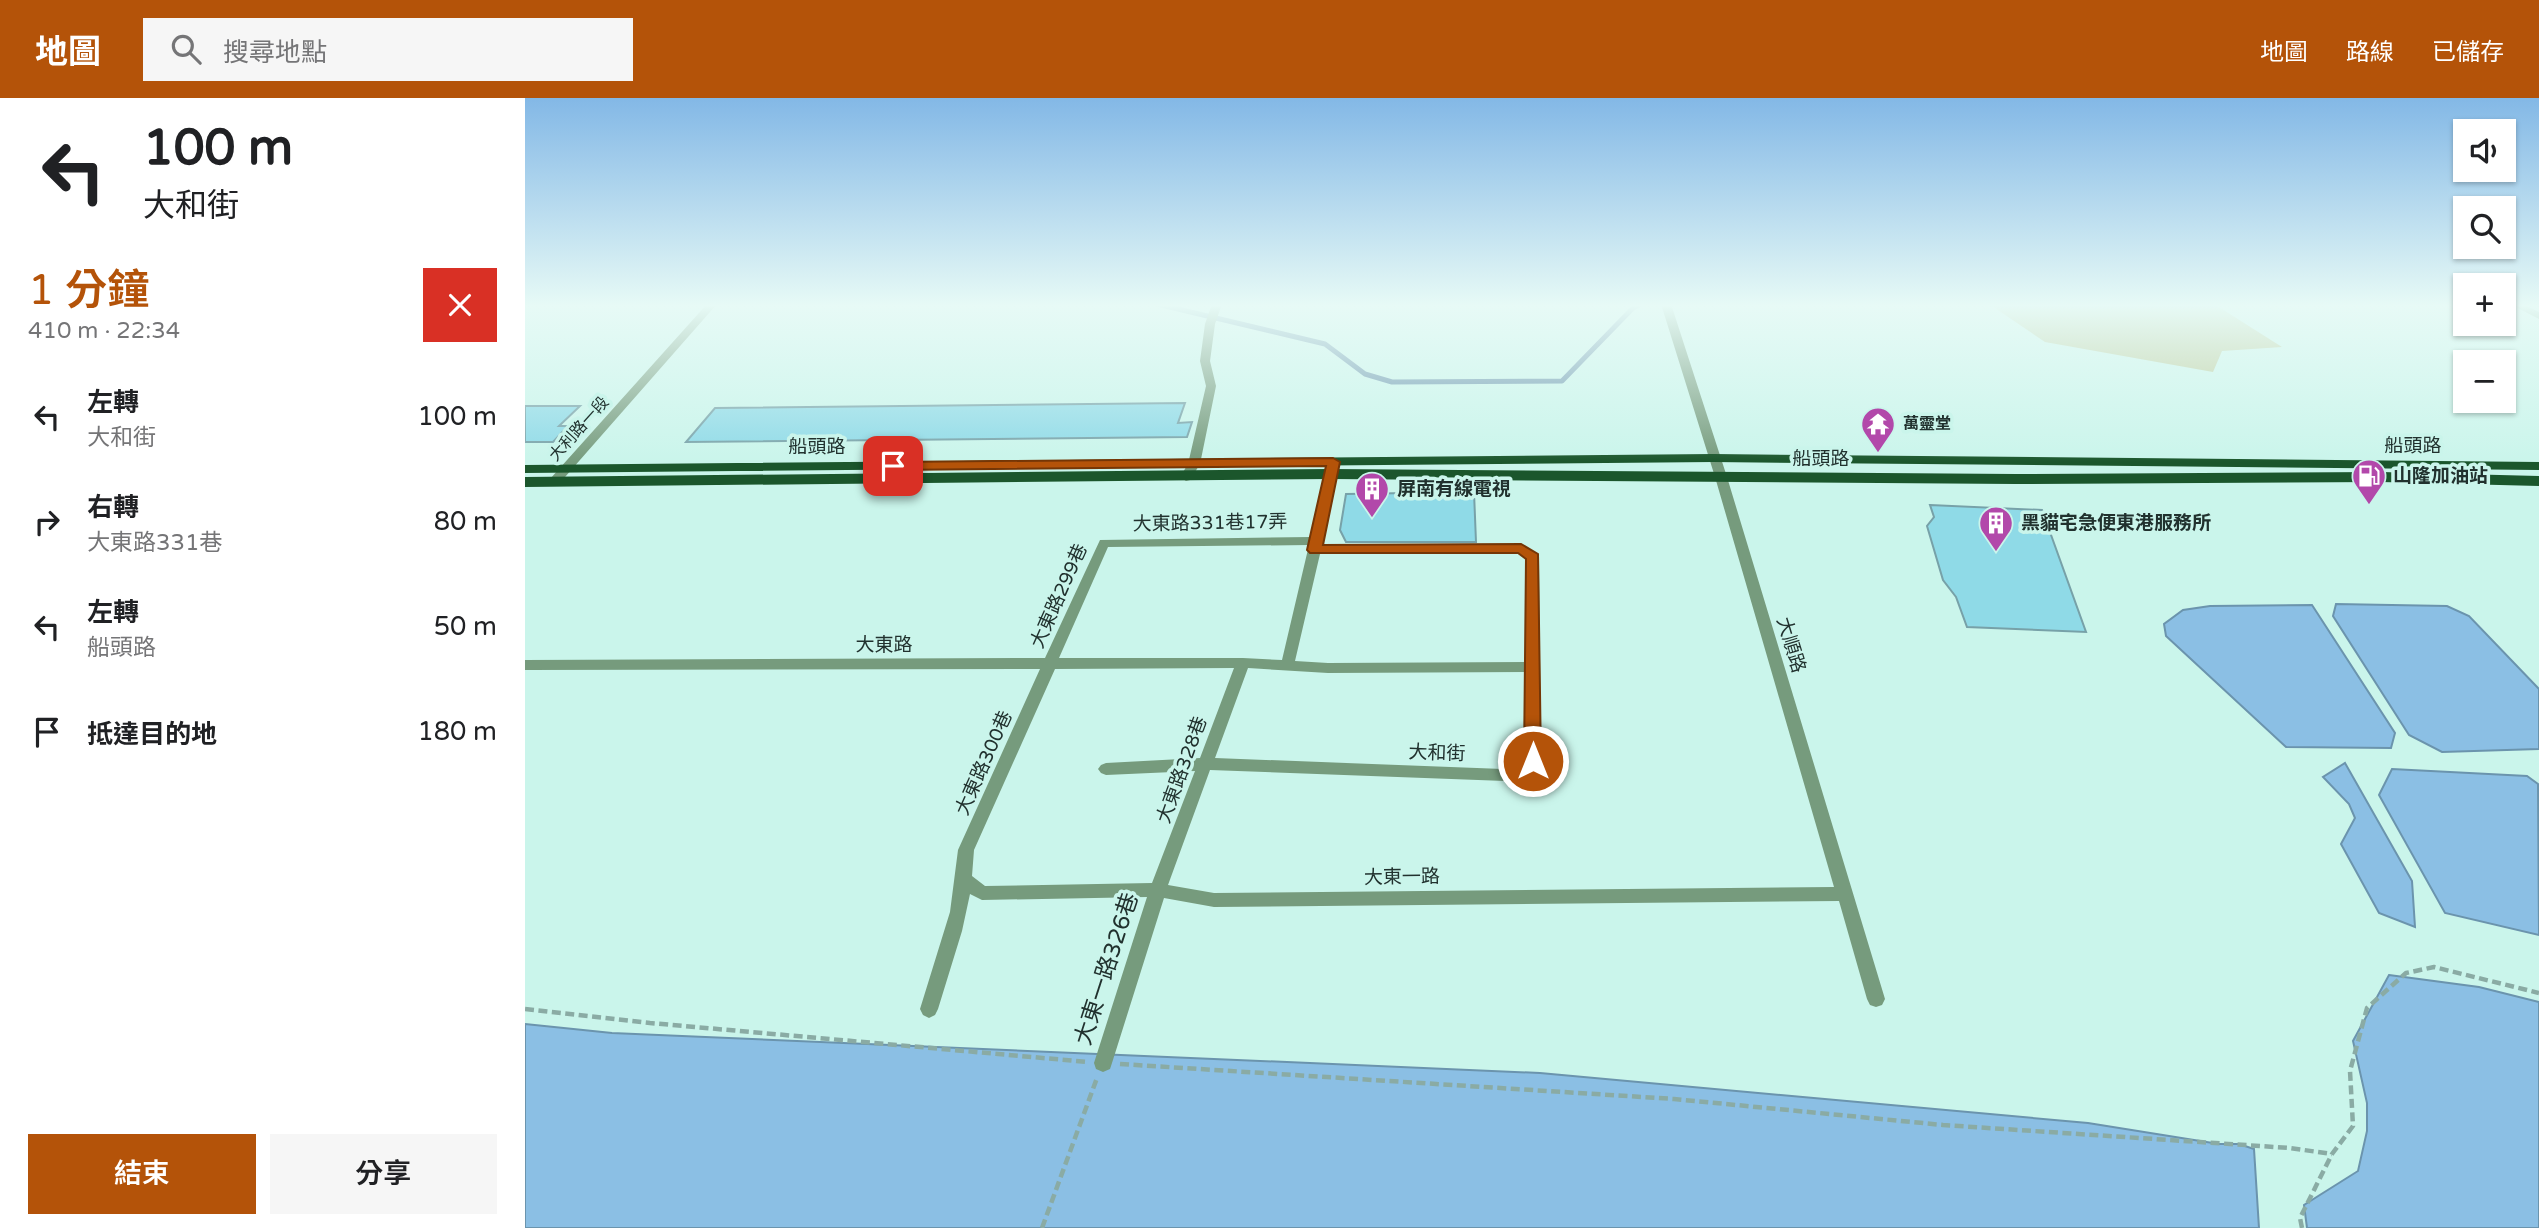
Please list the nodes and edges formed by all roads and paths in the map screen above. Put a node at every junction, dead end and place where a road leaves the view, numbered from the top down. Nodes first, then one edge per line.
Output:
1 (665, 357) edge
2 (1206, 357) edge
3 (1682, 357) edge
4 (1713, 458) junction
5 (2007, 459) junction
6 (2368, 465) junction
7 (2539, 467) edge
8 (565, 468) junction
9 (1332, 468) junction
10 (525, 469) edge
11 (1190, 470) junction
12 (1721, 477) junction
13 (2381, 477) junction
14 (2015, 479) junction
15 (2539, 481) edge
16 (525, 482) edge
17 (554, 482) junction
18 (1104, 544) joint
19 (1315, 545) junction
20 (1243, 663) junction
21 (1049, 664) junction
22 (525, 665) edge
23 (1287, 666) junction
24 (1532, 667) junction
25 (1205, 764) junction
26 (1106, 769) dead end
27 (965, 880) junction
28 (1158, 890) junction
29 (1845, 894) junction
30 (2539, 993) edge
31 (1876, 999) dead end
32 (525, 1009) edge
33 (929, 1009) dead end
34 (1103, 1063) junction
35 (2332, 1154) junction
36 (1042, 1228) edge
37 (2302, 1228) edge

1 - 8 street, 大利路一段
2 - 11 street
3 - 4 street, 大順路
4 - 5 main road, 船頭路
4 - 9 main road, 船頭路
4 - 12 street, 大順路
5 - 6 main road, 船頭路
5 - 14 main road
6 - 7 main road, 船頭路
6 - 13 main road
8 - 10 main road, 船頭路
8 - 11 main road, 船頭路
8 - 17 street, 大利路一段
9 - 11 main road, 船頭路
9 - 12 main road, 船頭路
9 - 19 street
11 - 17 main road, 船頭路
12 - 14 main road, 船頭路
12 - 29 street, 大順路
13 - 14 main road, 船頭路
13 - 15 main road, 船頭路
16 - 17 main road, 船頭路
18 - 19 street, 大東路331巷17弄
18 - 21 street, 大東路299巷
19 - 23 street
19 - 24 street, 大和街
20 - 21 street, 大東路
20 - 23 street, 大東路
20 - 25 street, 大東路328巷
21 - 22 street, 大東路
21 - 27 street, 大東路300巷
23 - 24 street, 大東路
24 - 25 street, 大和街
25 - 26 street
25 - 28 street, 大東路328巷
27 - 28 street, 大東一路
27 - 33 street, 大東路300巷
28 - 29 street, 大東一路
28 - 34 street, 大東一路326巷
29 - 31 street, 大順路
30 - 35 path
32 - 34 path
34 - 35 path
34 - 36 path
35 - 37 path

